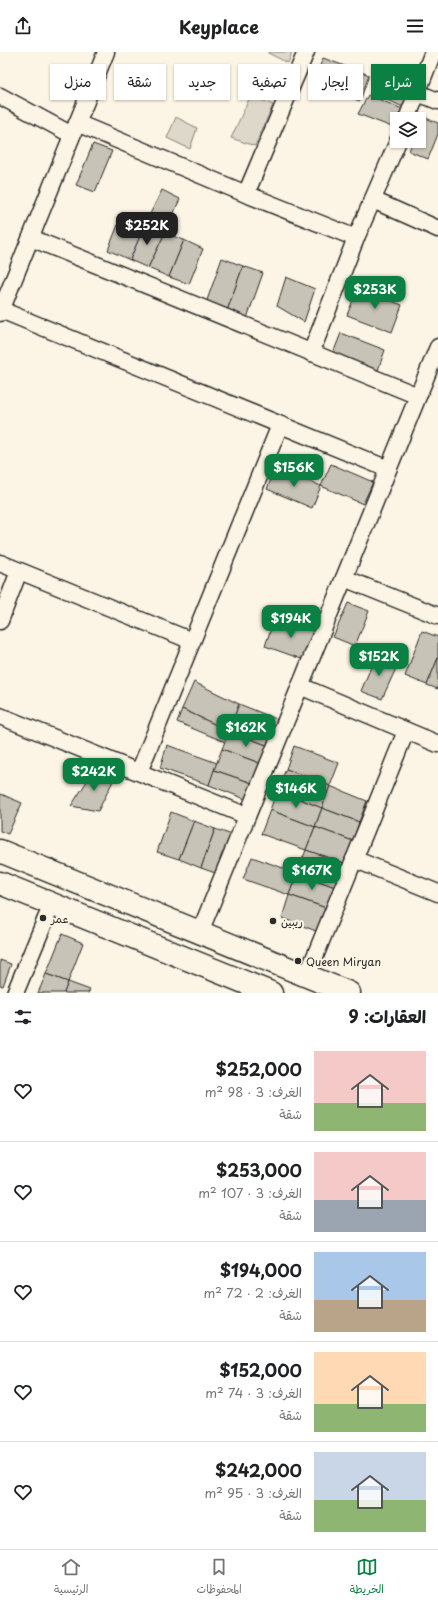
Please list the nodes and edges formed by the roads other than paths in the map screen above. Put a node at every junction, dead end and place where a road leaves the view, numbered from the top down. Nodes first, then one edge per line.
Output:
1 (106, 52) edge
2 (306, 52) edge
3 (433, 52) edge
4 (426, 71) edge
5 (0, 96) edge
6 (426, 96) edge
7 (415, 100) edge
8 (438, 100) edge
9 (410, 112) edge
10 (74, 129) junction
11 (395, 148) edge
12 (246, 194) junction
13 (373, 200) junction
14 (438, 229) edge
15 (31, 238) junction
16 (356, 238) junction
17 (0, 312) edge
18 (438, 347) edge
19 (311, 353) junction
20 (418, 396) junction
21 (280, 425) junction
22 (388, 469) junction
23 (0, 563) edge
24 (19, 571) junction
25 (344, 578) junction
26 (438, 616) edge
27 (0, 621) edge
28 (192, 641) junction
29 (300, 686) junction
30 (0, 716) edge
31 (406, 731) junction
32 (438, 744) edge
33 (139, 772) junction
34 (247, 816) junction
35 (0, 851) edge
36 (354, 859) junction
37 (0, 883) edge
38 (438, 893) edge
39 (52, 904) junction
40 (200, 932) junction
41 (307, 976) junction
42 (15, 993) edge
43 (271, 993) edge
44 (349, 993) edge

1 - 10 street
2 - 12 street
3 - 4 street
5 - 10 street
6 - 8 street
7 - 9 street
10 - 12 street
10 - 15 street
11 - 13 street
12 - 16 street
13 - 14 street
13 - 16 street
15 - 17 street
15 - 19 street
16 - 19 street
17 - 21 street
18 - 20 street
19 - 20 street
20 - 22 street
21 - 22 street
21 - 28 street
22 - 25 street
23 - 24 street
24 - 27 street
24 - 28 street
25 - 26 street
25 - 29 street
28 - 33 street
29 - 31 street
29 - 34 street
30 - 33 street
31 - 32 street
31 - 36 street
33 - 34 street
34 - 40 street
35 - 40 street
36 - 38 street
36 - 41 street
37 - 39 street
39 - 42 street
39 - 43 street
40 - 41 street
41 - 44 street

